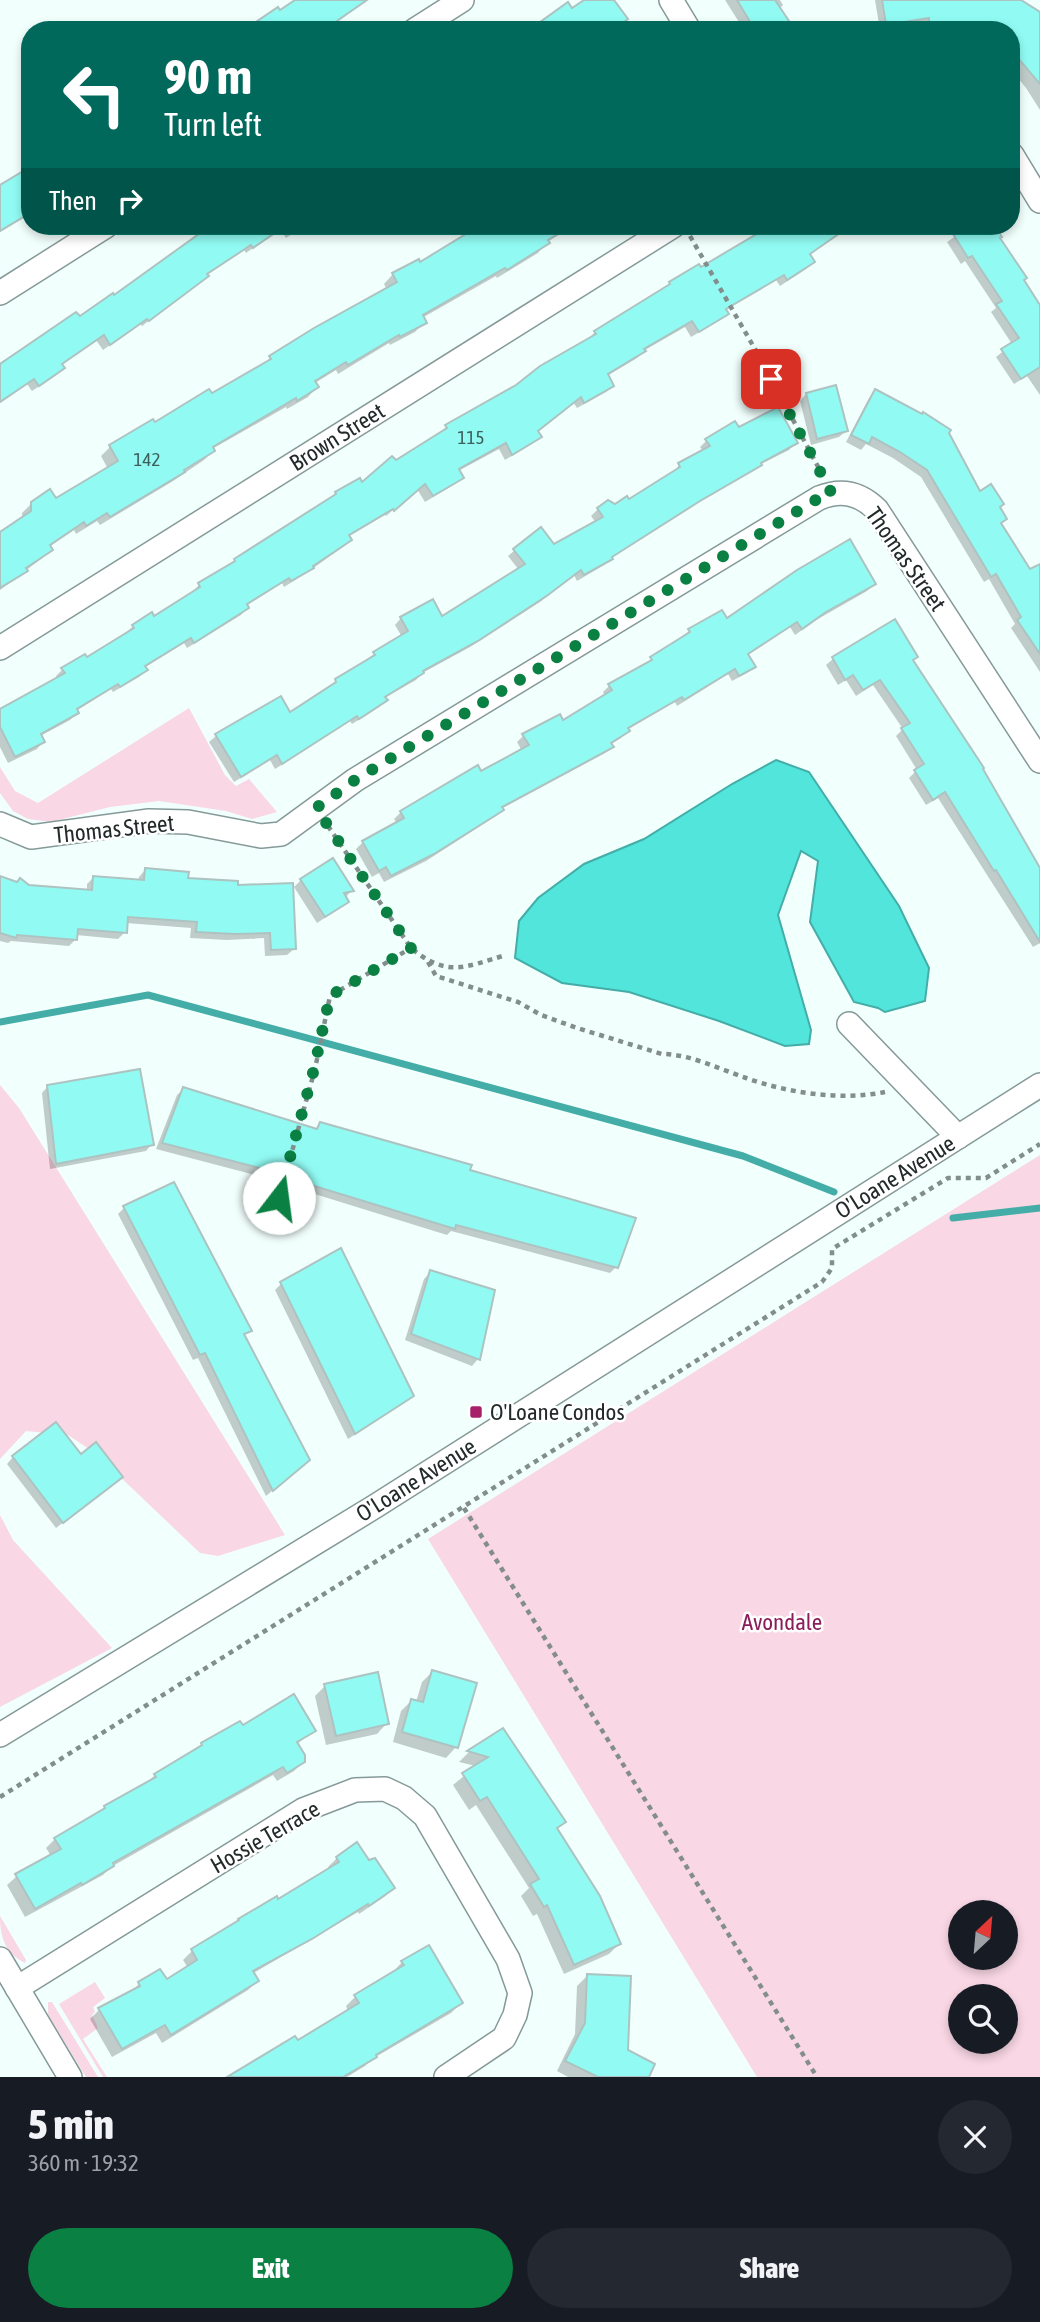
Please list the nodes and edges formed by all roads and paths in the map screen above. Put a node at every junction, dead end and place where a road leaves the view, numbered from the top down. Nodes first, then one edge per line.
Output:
1 (462, 0) edge
2 (671, 0) edge
3 (429, 21) edge
4 (684, 21) edge
5 (1020, 168) edge
6 (1040, 201) edge
7 (92, 235) edge
8 (673, 235) edge
9 (684, 235) edge
10 (0, 293) edge
11 (832, 494) junction
12 (0, 648) edge
13 (1040, 761) edge
14 (316, 808) junction
15 (0, 824) edge
16 (411, 948) junction
17 (506, 955) dead end
18 (428, 962) junction
19 (849, 1024) dead end
20 (1040, 1085) edge
21 (911, 1088) junction
22 (958, 1137) junction
23 (1040, 1144) edge
24 (279, 1198) dead end
25 (464, 1508) junction
26 (0, 1735) edge
27 (0, 1797) edge
28 (0, 1959) edge
29 (17, 1988) junction
30 (70, 2077) edge
31 (446, 2077) edge
32 (817, 2077) edge

1 - 3 street
2 - 4 street
5 - 6 street
7 - 10 street
8 - 12 street, Brown Street
9 - 11 path
11 - 13 street, Thomas Street
11 - 14 street, Thomas Street
14 - 15 street, Thomas Street
14 - 16 path
16 - 18 path
16 - 24 path
17 - 18 path
18 - 21 path
19 - 21 street
20 - 22 street, O'Loane Avenue
21 - 22 street
22 - 26 street, O'Loane Avenue
23 - 25 path
25 - 27 path
25 - 32 path
28 - 29 street
29 - 30 street
29 - 31 street, Hossie Terrace

